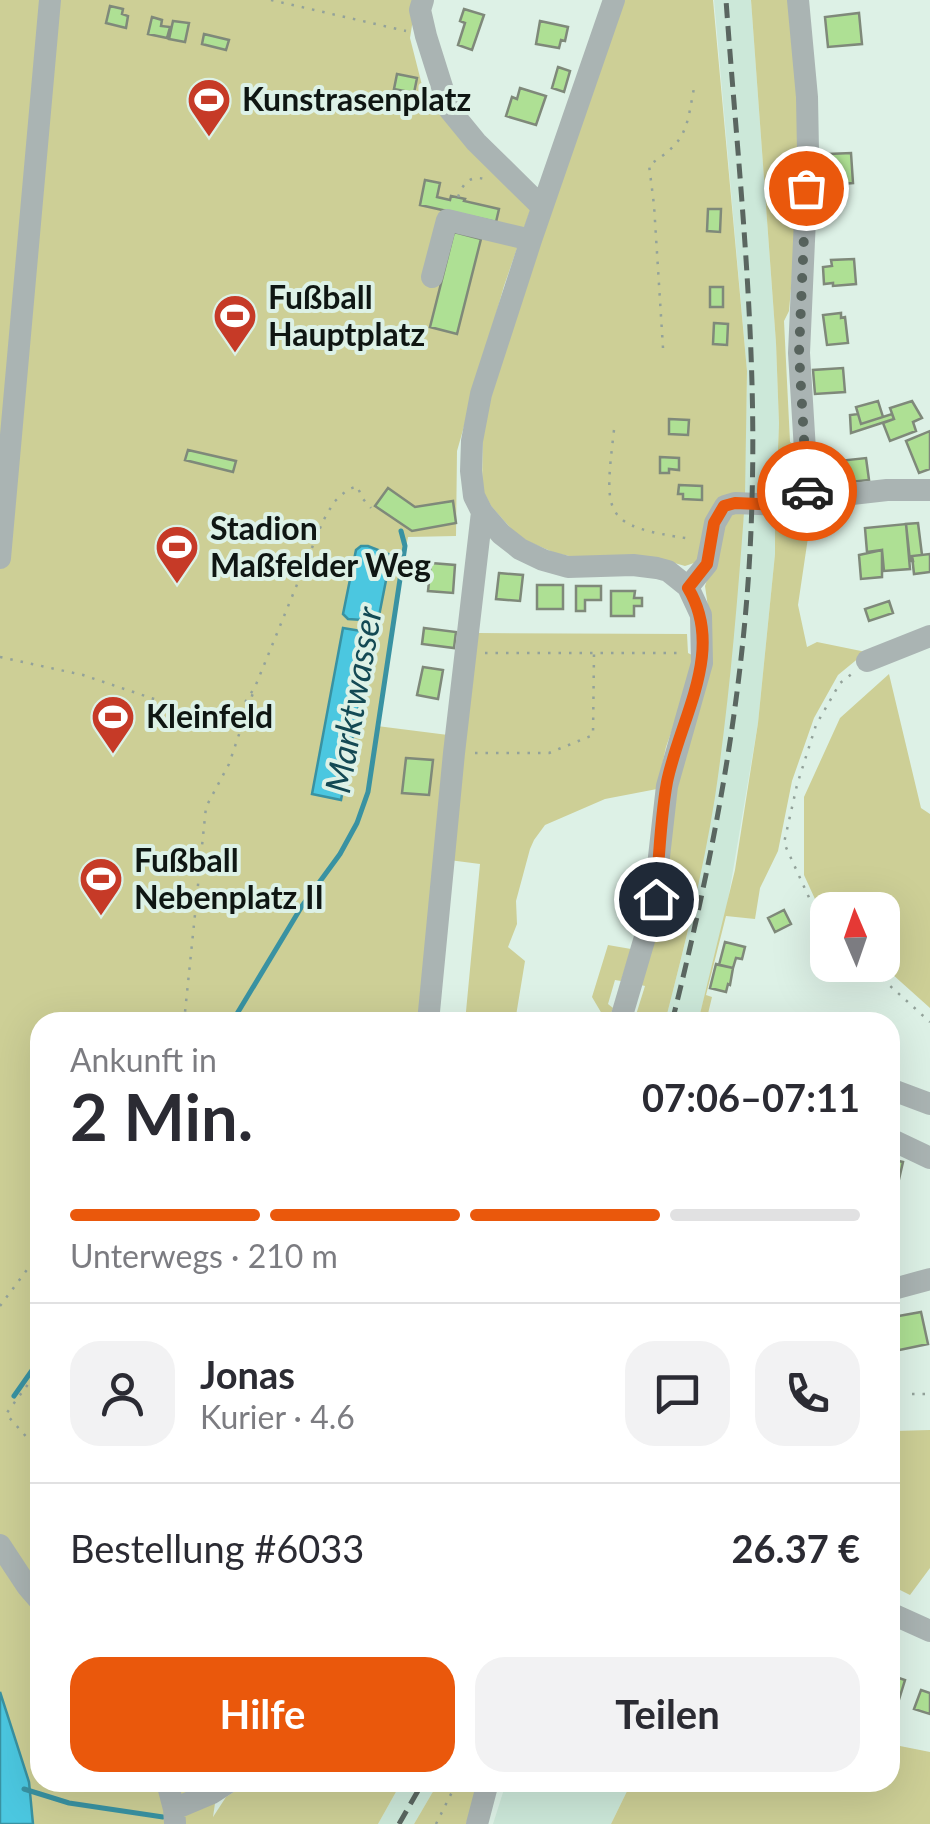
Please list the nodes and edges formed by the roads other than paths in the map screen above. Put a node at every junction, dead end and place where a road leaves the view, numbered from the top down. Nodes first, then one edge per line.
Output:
1 (50, 0) edge
2 (423, 0) edge
3 (614, 0) edge
4 (798, 0) edge
5 (542, 207) junction
6 (531, 240) junction
7 (432, 276) dead end
8 (930, 490) edge
9 (808, 499) junction
10 (482, 512) junction
11 (0, 558) edge
12 (688, 588) junction
13 (930, 636) edge
14 (867, 661) road end
15 (429, 1012) edge
16 (623, 1012) edge
17 (900, 1093) edge
18 (930, 1104) edge
19 (900, 1144) edge
20 (930, 1158) edge
21 (930, 1279) edge
22 (900, 1287) edge
23 (0, 1546) edge
24 (30, 1590) edge
25 (900, 1618) edge
26 (930, 1631) edge
27 (214, 1792) edge
28 (485, 1792) edge
29 (175, 1816) edge
30 (476, 1824) edge

1 - 11 street
2 - 5 street
3 - 5 street
4 - 9 street
5 - 6 street
6 - 7 street
6 - 10 street
8 - 9 street
9 - 12 street
10 - 12 street
10 - 15 street
12 - 16 street
13 - 14 street
17 - 18 street
19 - 20 street
21 - 22 street
23 - 24 street
25 - 26 street
27 - 29 street
28 - 30 street

